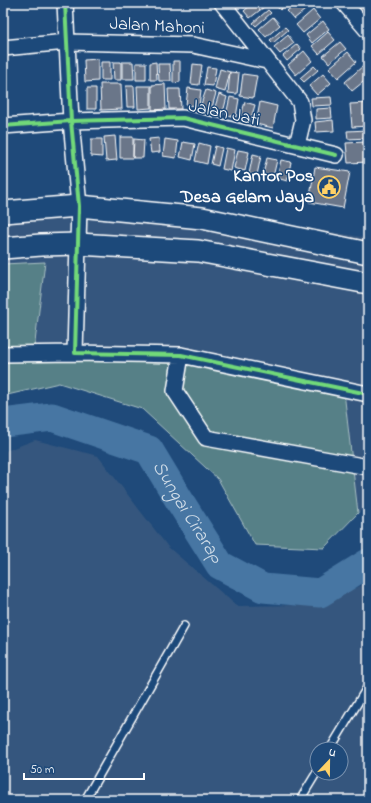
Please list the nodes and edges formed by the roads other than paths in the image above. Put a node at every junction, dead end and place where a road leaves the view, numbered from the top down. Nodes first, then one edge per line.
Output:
1 (65, 3) edge
2 (222, 3) edge
3 (344, 3) edge
4 (368, 31) edge
5 (67, 42) junction
6 (3, 48) edge
7 (267, 61) junction
8 (71, 120) junction
9 (3, 126) edge
10 (298, 145) junction
11 (336, 155) dead end
12 (79, 211) junction
13 (3, 212) edge
14 (78, 240) junction
15 (3, 248) edge
16 (368, 253) edge
17 (368, 283) edge
18 (75, 353) junction
19 (3, 354) edge
20 (180, 355) junction
21 (368, 394) edge
22 (368, 467) edge
23 (184, 626) dead end
24 (368, 686) edge
25 (335, 741) edge
26 (312, 781) edge
27 (85, 800) edge
28 (300, 800) edge

1 - 5 street
2 - 7 street
3 - 4 street
5 - 6 street, Jalan Mahoni
5 - 7 street, Jalan Mahoni
5 - 8 street
7 - 10 street
8 - 9 street, Jalan Jati
8 - 10 street, Jalan Jati
8 - 12 street
10 - 11 street, Jalan Jati
12 - 13 main road
12 - 14 street
12 - 16 main road
14 - 15 main road
14 - 17 main road
14 - 18 street
18 - 19 street
18 - 20 street
20 - 21 street
20 - 22 street
23 - 27 lane
24 - 25 lane
26 - 28 lane

